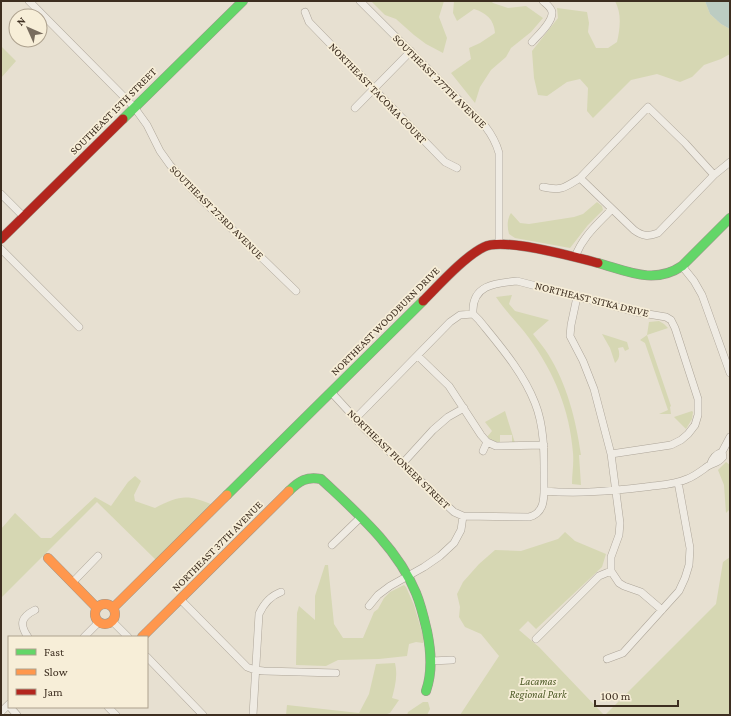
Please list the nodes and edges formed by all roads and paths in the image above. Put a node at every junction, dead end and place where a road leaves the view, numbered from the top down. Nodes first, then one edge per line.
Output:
1 (29, 1) edge
2 (243, 1) edge
3 (360, 1) edge
4 (543, 1) edge
5 (305, 12) dead end
6 (532, 42) dead end
7 (411, 51) junction
8 (374, 89) junction
9 (134, 107) junction
10 (355, 108) dead end
11 (730, 162) edge
12 (457, 168) dead end
13 (714, 175) junction
14 (580, 178) junction
15 (542, 187) dead end
16 (1, 194) edge
17 (612, 209) junction
18 (24, 217) junction
19 (730, 218) edge
20 (1, 239) edge
21 (499, 244) junction
22 (1, 249) edge
23 (575, 257) junction
24 (682, 266) junction
25 (296, 291) dead end
26 (577, 297) junction
27 (473, 314) junction
28 (79, 327) dead end
29 (418, 356) junction
30 (730, 373) edge
31 (332, 392) junction
32 (464, 408) junction
33 (356, 418) junction
34 (730, 437) edge
35 (487, 442) junction
36 (544, 445) junction
37 (483, 451) dead end
38 (611, 454) junction
39 (402, 464) junction
40 (678, 482) junction
41 (616, 490) junction
42 (544, 491) junction
43 (463, 516) junction
44 (360, 518) junction
45 (332, 545) dead end
46 (98, 556) dead end
47 (48, 558) dead end
48 (611, 571) junction
49 (408, 576) junction
50 (72, 583) junction
51 (281, 592) dead end
52 (181, 600) junction
53 (369, 606) dead end
54 (98, 608) junction
55 (113, 608) junction
56 (35, 610) dead end
57 (662, 610) junction
58 (99, 622) junction
59 (112, 622) junction
60 (28, 636) edge
61 (85, 636) edge
62 (127, 636) edge
63 (143, 636) edge
64 (536, 638) dead end
65 (148, 658) edge
66 (607, 659) dead end
67 (452, 660) dead end
68 (431, 661) junction
69 (255, 670) junction
70 (336, 673) dead end
71 (426, 691) dead end
72 (7, 705) edge
73 (10, 708) edge
74 (1, 712) edge
75 (18, 715) edge
76 (203, 715) edge
77 (253, 715) edge

1 - 9 street, SOUTHEAST 273RD AVENUE
2 - 9 street, SOUTHEAST 15TH STREET
3 - 7 street, SOUTHEAST 277TH AVENUE
4 - 6 street
5 - 8 street, NORTHEAST TACOMA COURT
7 - 8 street
7 - 21 street, SOUTHEAST 277TH AVENUE
8 - 10 street
8 - 12 street, NORTHEAST TACOMA COURT
9 - 18 street, SOUTHEAST 15TH STREET
9 - 25 street, SOUTHEAST 273RD AVENUE
11 - 13 street
13 - 14 street
13 - 17 street
14 - 15 street
14 - 17 street
16 - 18 street
17 - 23 street
18 - 20 street, SOUTHEAST 15TH STREET
19 - 24 street, NORTHEAST WOODBURN DRIVE
21 - 23 street, NORTHEAST WOODBURN DRIVE
21 - 31 street, NORTHEAST WOODBURN DRIVE
22 - 28 street
23 - 24 street, NORTHEAST WOODBURN DRIVE
24 - 30 street
26 - 27 street, NORTHEAST SITKA DRIVE
26 - 38 street
26 - 38 street, NORTHEAST SITKA DRIVE
27 - 29 street
27 - 36 street, NORTHEAST PIONEER STREET
29 - 32 street
29 - 33 street
31 - 33 street, NORTHEAST PIONEER STREET
31 - 55 street, NORTHEAST WOODBURN DRIVE
32 - 35 street
32 - 39 street
33 - 39 street, NORTHEAST PIONEER STREET
34 - 40 street
35 - 36 street
35 - 37 street
36 - 42 street, NORTHEAST PIONEER STREET
38 - 41 street
39 - 43 street, NORTHEAST PIONEER STREET
40 - 41 street
40 - 57 street
41 - 42 street
41 - 48 street
42 - 43 street, NORTHEAST PIONEER STREET
43 - 49 street
44 - 45 street
44 - 49 street
44 - 52 street, NORTHEAST 37TH AVENUE
46 - 50 street
47 - 50 street
48 - 57 street
48 - 64 street
49 - 53 street
49 - 68 street
50 - 54 street
51 - 69 street
52 - 63 street, NORTHEAST 37TH AVENUE
52 - 69 street
54 - 55 street
54 - 58 street
55 - 59 street
56 - 60 street
57 - 66 street
58 - 59 street
58 - 61 street
59 - 62 street
65 - 76 street
67 - 68 street
68 - 71 street
69 - 70 street
69 - 77 street
72 - 74 street
73 - 75 street

